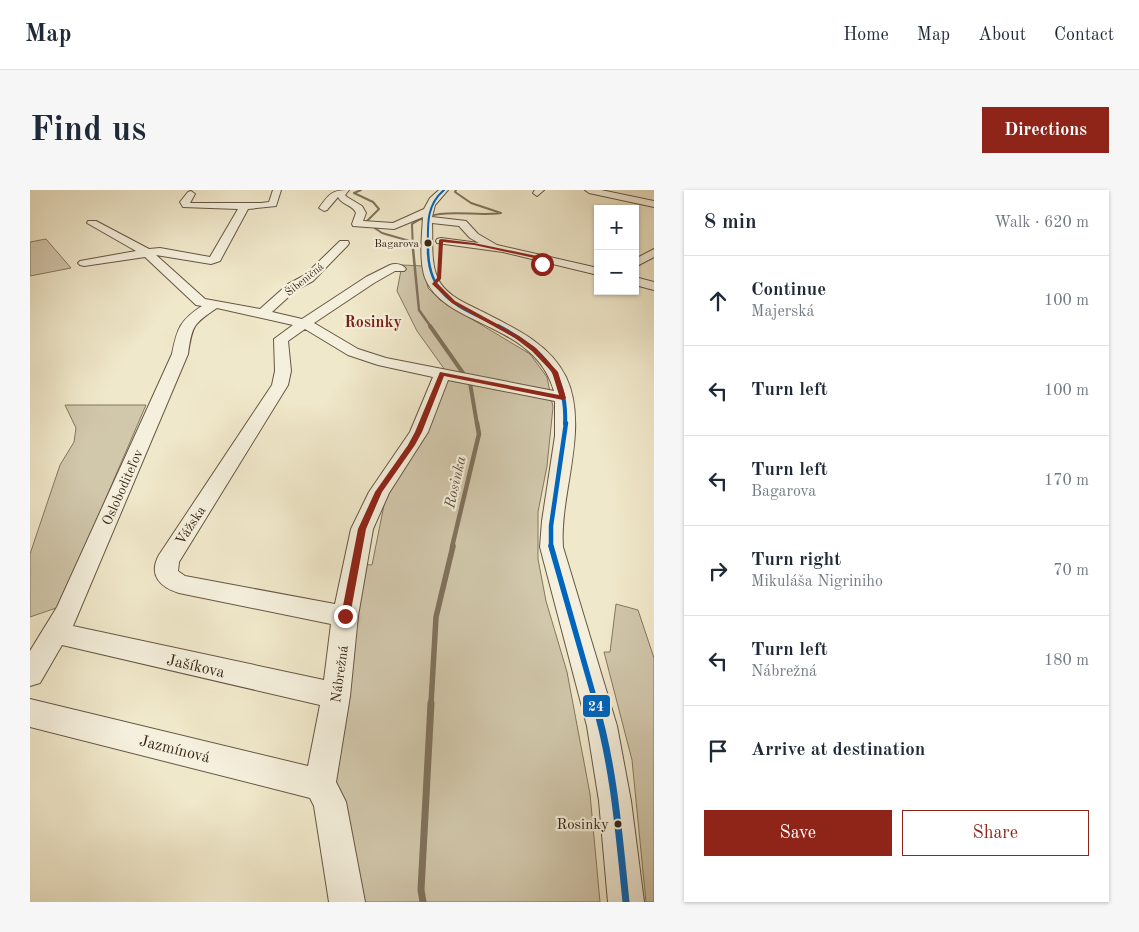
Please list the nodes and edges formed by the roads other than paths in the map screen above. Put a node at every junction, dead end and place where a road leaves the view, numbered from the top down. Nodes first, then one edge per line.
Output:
1 (277, 190) edge
2 (444, 190) edge
3 (588, 190) edge
4 (343, 191) edge
5 (191, 194) dead end
6 (630, 199) junction
7 (654, 204) edge
8 (618, 205) dead end
9 (244, 207) junction
10 (324, 208) dead end
11 (429, 217) junction
12 (92, 222) dead end
13 (441, 240) junction
14 (344, 243) dead end
15 (503, 249) junction
16 (654, 252) edge
17 (147, 253) junction
18 (541, 258) junction
19 (639, 261) edge
20 (84, 263) dead end
21 (400, 269) dead end
22 (594, 271) edge
23 (554, 274) dead end
24 (639, 282) edge
25 (434, 284) junction
26 (654, 286) edge
27 (212, 305) junction
28 (262, 314) junction
29 (306, 324) junction
30 (450, 375) junction
31 (563, 398) junction
32 (345, 616) junction
33 (56, 634) junction
34 (30, 674) edge
35 (336, 696) junction
36 (30, 713) edge
37 (320, 785) junction
38 (348, 902) edge
39 (626, 902) edge

1 - 9 street
2 - 11 street
3 - 6 street
4 - 10 street
4 - 11 street
5 - 9 street
6 - 7 street
6 - 8 street
9 - 17 street
11 - 13 street
11 - 15 street
11 - 25 street
12 - 17 street
13 - 15 street
13 - 25 street
14 - 28 street, Šibeničná
15 - 18 street
16 - 19 street
17 - 20 street
17 - 27 street
18 - 22 street
18 - 23 street
21 - 29 street
24 - 26 street
25 - 31 street
27 - 28 street
27 - 33 street, Osloboditeľov
28 - 29 street
29 - 30 street
29 - 32 street, Vážska
30 - 31 street
30 - 32 street, Nábrežná
31 - 39 street
32 - 35 street, Nábrežná
33 - 34 street, Osloboditeľov
33 - 35 street, Jašíkova
35 - 37 street, Nábrežná
36 - 37 street, Jazmínová
37 - 38 street

